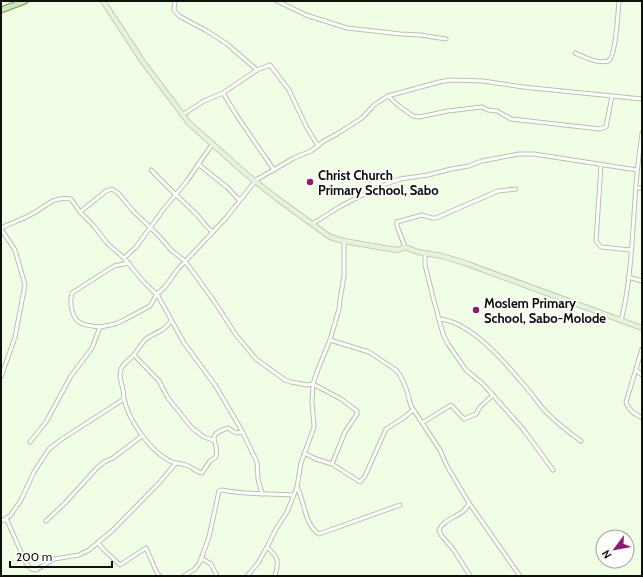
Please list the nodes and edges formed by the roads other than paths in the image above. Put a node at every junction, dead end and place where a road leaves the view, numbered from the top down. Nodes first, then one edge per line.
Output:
1 (25, 1) edge
2 (103, 1) edge
3 (175, 1) edge
4 (277, 1) edge
5 (619, 1) edge
6 (1, 10) edge
7 (446, 39) dead end
8 (575, 54) dead end
9 (257, 70) junction
10 (223, 93) junction
11 (388, 96) junction
12 (612, 96) junction
13 (642, 99) edge
14 (182, 115) junction
15 (642, 133) edge
16 (213, 143) junction
17 (318, 146) junction
18 (641, 151) edge
19 (198, 164) junction
20 (601, 165) junction
21 (152, 170) dead end
22 (274, 170) junction
23 (637, 170) junction
24 (256, 180) junction
25 (636, 188) junction
26 (642, 188) edge
27 (516, 189) dead end
28 (176, 195) junction
29 (240, 199) junction
30 (80, 212) junction
31 (312, 224) junction
32 (150, 227) junction
33 (1, 228) edge
34 (213, 232) junction
35 (344, 241) junction
36 (406, 247) junction
37 (631, 250) junction
38 (425, 253) junction
39 (124, 258) junction
40 (185, 261) junction
41 (129, 263) junction
42 (628, 277) junction
43 (642, 282) edge
44 (158, 294) junction
45 (439, 319) junction
46 (621, 321) junction
47 (171, 322) junction
48 (100, 327) junction
49 (642, 328) edge
50 (330, 340) junction
51 (642, 348) edge
52 (134, 355) junction
53 (3, 366) edge
54 (636, 370) junction
55 (642, 375) edge
56 (1, 377) edge
57 (313, 384) junction
58 (493, 395) junction
59 (124, 399) junction
60 (413, 410) junction
61 (642, 418) edge
62 (422, 422) junction
63 (242, 432) junction
64 (142, 436) junction
65 (213, 440) junction
66 (581, 440) dead end
67 (30, 442) dead end
68 (304, 453) junction
69 (175, 464) junction
70 (332, 464) junction
71 (553, 470) dead end
72 (298, 488) junction
73 (262, 494) junction
74 (293, 495) junction
75 (469, 503) junction
76 (400, 505) dead end
77 (6, 518) junction
78 (1, 520) edge
79 (46, 520) dead end
80 (98, 543) junction
81 (268, 547) junction
82 (201, 558) junction
83 (469, 574) dead end
84 (160, 576) edge
85 (184, 576) edge
86 (217, 576) edge
87 (247, 576) edge
88 (275, 576) edge
89 (520, 576) edge

1 - 6 main road
2 - 14 street
3 - 9 street
4 - 7 street
5 - 8 street
9 - 10 street
9 - 17 street
10 - 14 street
10 - 22 street
11 - 12 street
11 - 12 street
11 - 17 street
12 - 13 street
14 - 16 street
15 - 18 street
16 - 19 street
16 - 24 street
17 - 22 street
18 - 23 street
19 - 28 street
19 - 29 street
20 - 23 street
20 - 31 street
20 - 37 street
21 - 28 street
22 - 24 street
23 - 25 street
24 - 29 street
24 - 31 street
25 - 26 street
25 - 37 street
27 - 36 street
28 - 32 street
28 - 34 street
29 - 34 street
30 - 32 street
30 - 33 street
30 - 39 street
31 - 35 street
32 - 39 street
32 - 40 street
33 - 53 street
34 - 40 street
35 - 36 street
35 - 50 street
36 - 38 street
37 - 42 street
38 - 45 street
38 - 46 street
39 - 41 street
40 - 44 street
40 - 57 street
41 - 44 street
41 - 48 street
42 - 43 street
42 - 46 street
44 - 47 street
44 - 48 street
45 - 58 street
45 - 66 street
46 - 49 street
47 - 52 street
47 - 63 street
48 - 67 street
50 - 57 street
50 - 60 street
51 - 54 street
52 - 59 street
52 - 65 street
53 - 56 street
54 - 55 street
54 - 61 street
57 - 68 street
57 - 70 street
58 - 62 street
58 - 71 street
59 - 64 street
59 - 77 street
60 - 62 street
60 - 70 street
62 - 75 street
63 - 65 street
63 - 73 street
64 - 69 street
64 - 79 street
65 - 69 street
68 - 70 street
68 - 72 street
69 - 80 street
72 - 74 street
72 - 76 street
73 - 74 street
73 - 82 street
74 - 81 street
75 - 83 street
75 - 89 street
77 - 78 street
77 - 80 street
80 - 84 street
81 - 87 street
81 - 88 street
82 - 85 street
82 - 86 street

